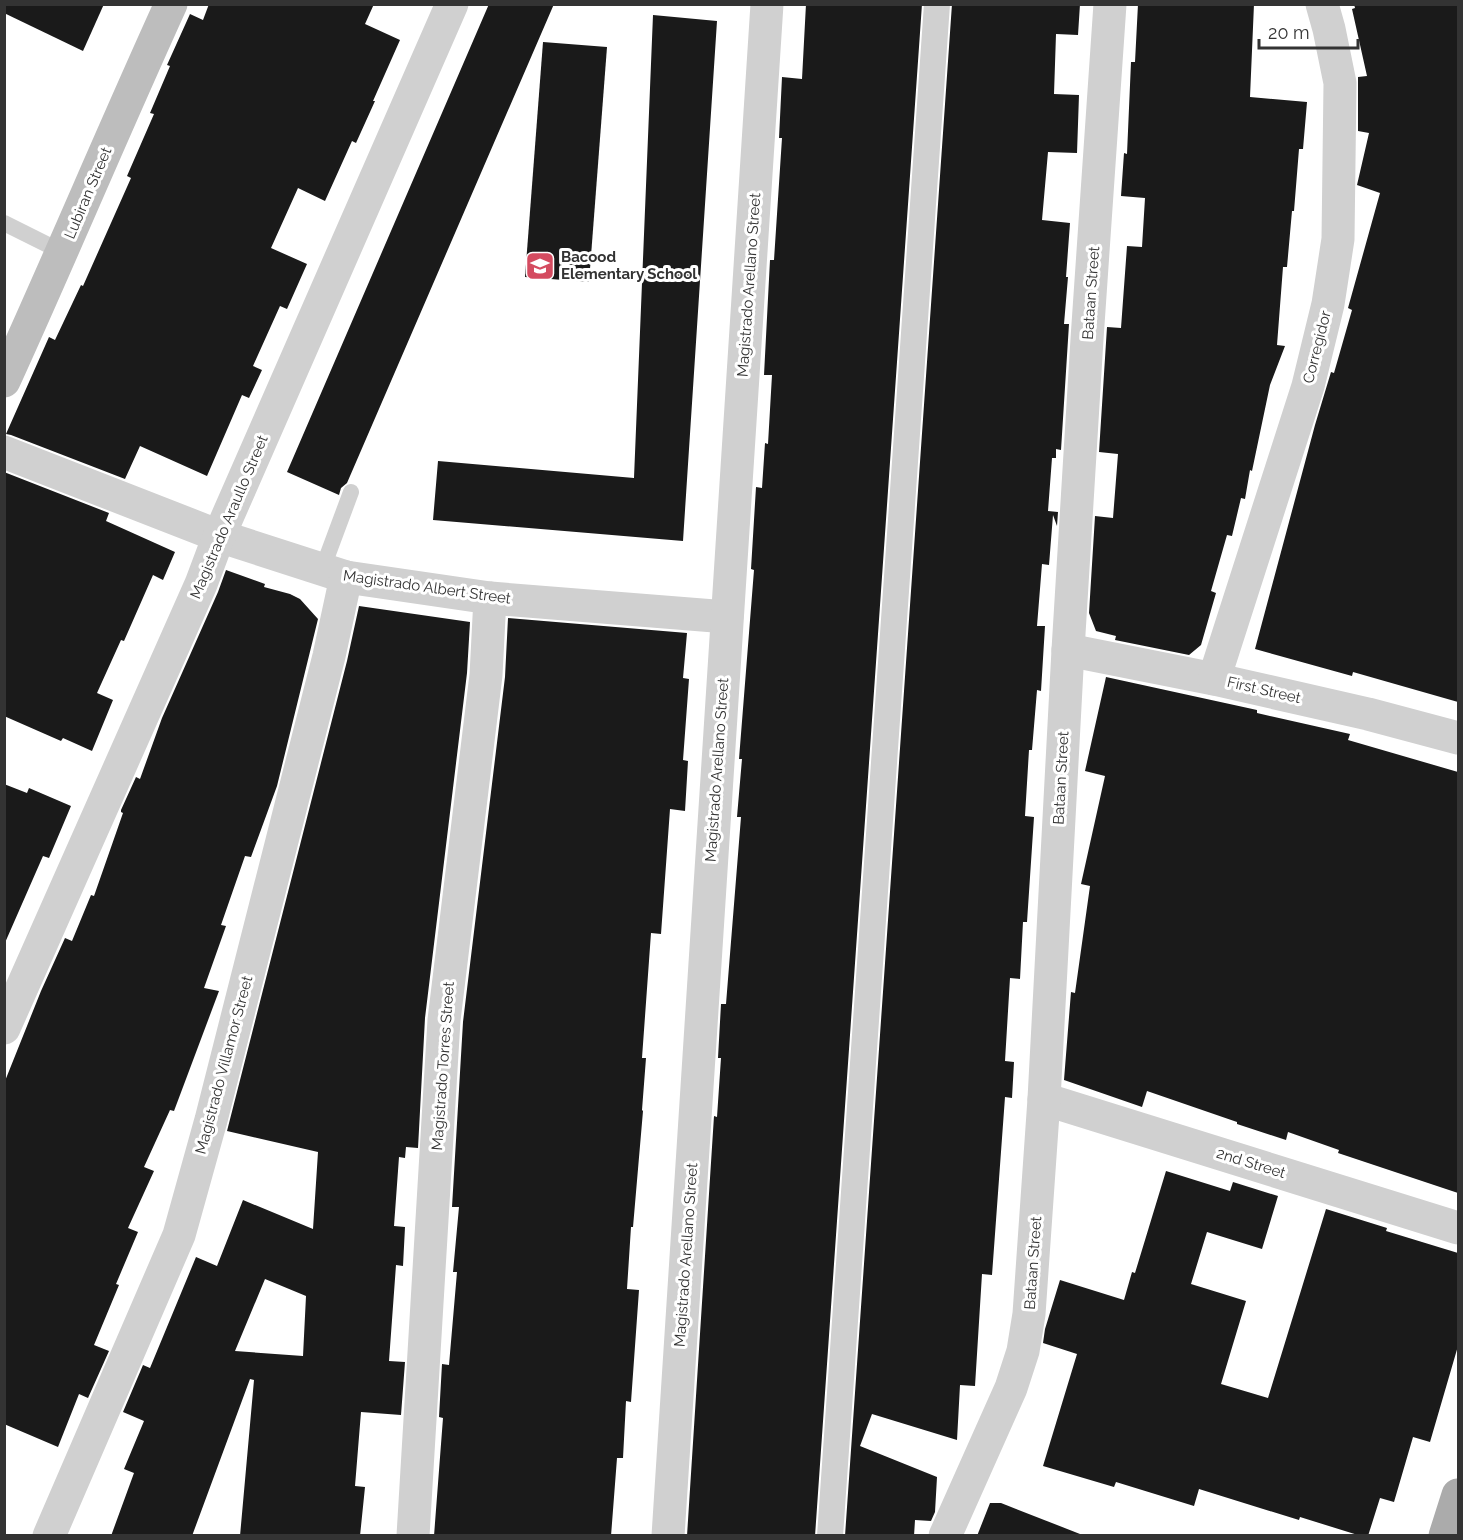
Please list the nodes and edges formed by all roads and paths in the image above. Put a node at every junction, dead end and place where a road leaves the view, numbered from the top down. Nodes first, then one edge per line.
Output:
1 (171, 4) edge
2 (452, 4) edge
3 (767, 4) edge
4 (938, 4) edge
5 (1110, 4) edge
6 (1322, 4) edge
7 (4, 223) edge
8 (62, 252) junction
9 (4, 381) edge
10 (4, 452) edge
11 (351, 492) dead end
12 (219, 536) junction
13 (334, 574) junction
14 (490, 598) junction
15 (727, 617) junction
16 (1068, 650) junction
17 (1214, 679) junction
18 (1458, 738) edge
19 (4, 1028) edge
20 (1044, 1099) junction
21 (1458, 1228) edge
22 (1458, 1495) edge
23 (49, 1536) edge
24 (413, 1536) edge
25 (668, 1536) edge
26 (830, 1536) edge
27 (945, 1536) edge
28 (1445, 1536) edge

1 - 8 main road, Lubiran Street
2 - 12 street, Magistrado Araullo Street
3 - 15 street, Magistrado Arellano Street
4 - 26 street
5 - 16 street, Bataan Street
6 - 17 street, Corregidor
7 - 8 lane
8 - 9 main road, Lubiran Street
10 - 12 street, Magistrado Albert Street
11 - 13 lane
12 - 13 street, Magistrado Albert Street
12 - 19 street, Magistrado Araullo Street
13 - 14 street, Magistrado Albert Street
13 - 23 street, Magistrado Villamor Street
14 - 15 street, Magistrado Albert Street
14 - 24 street, Magistrado Torres Street
15 - 25 street, Magistrado Arellano Street
16 - 17 street, First Street
16 - 20 street, Bataan Street
17 - 18 street, First Street
20 - 21 street, 2nd Street
20 - 27 street, Bataan Street
22 - 28 main road

